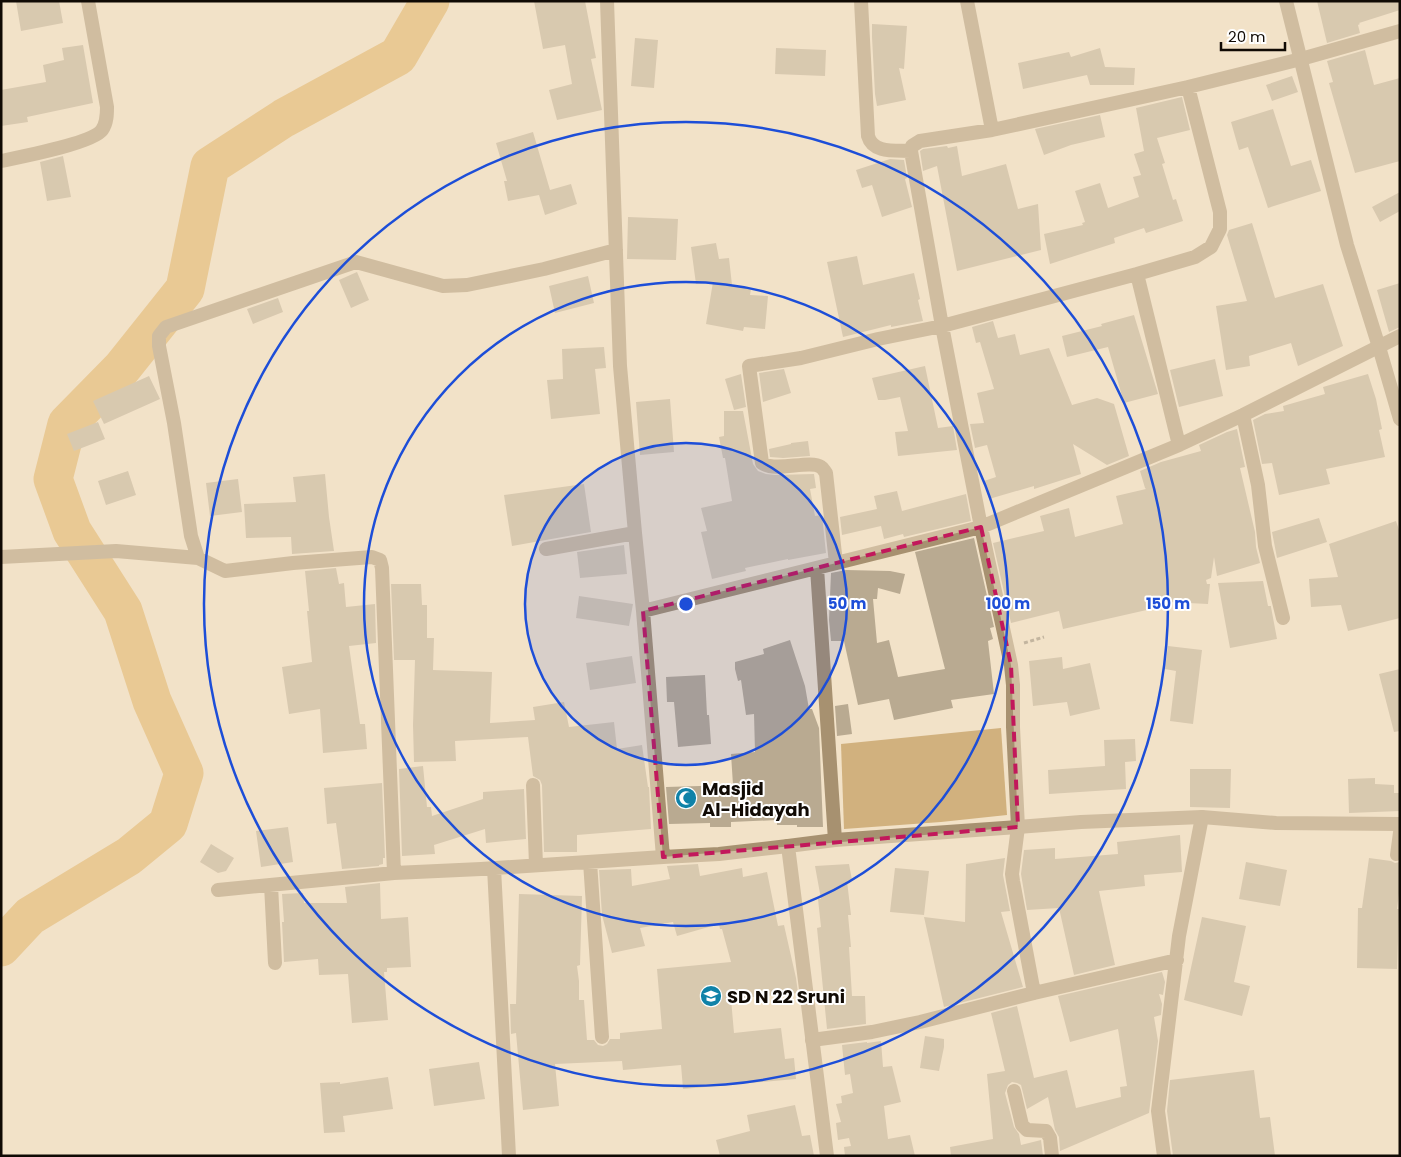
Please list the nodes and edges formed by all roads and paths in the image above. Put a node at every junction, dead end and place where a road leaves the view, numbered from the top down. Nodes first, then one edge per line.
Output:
1 (88, 1) edge
2 (607, 1) edge
3 (861, 1) edge
4 (967, 1) edge
5 (1286, 1) edge
6 (1400, 31) edge
7 (1301, 59) junction
8 (1188, 87) junction
9 (992, 130) junction
10 (911, 151) junction
11 (1, 161) edge
12 (616, 250) junction
13 (1136, 274) junction
14 (942, 326) junction
15 (1400, 336) edge
16 (1379, 348) junction
17 (1243, 415) junction
18 (1400, 419) edge
19 (1179, 445) junction
20 (981, 527) junction
21 (635, 533) junction
22 (546, 549) dead end
23 (1, 557) edge
24 (198, 558) junction
25 (836, 563) junction
26 (817, 568) junction
27 (643, 610) junction
28 (1283, 618) dead end
29 (533, 786) dead end
30 (1202, 817) junction
31 (1400, 824) edge
32 (1018, 828) junction
33 (835, 840) junction
34 (788, 846) junction
35 (1396, 855) dead end
36 (663, 857) junction
37 (590, 862) junction
38 (536, 866) junction
39 (494, 868) junction
40 (394, 873) junction
41 (271, 885) junction
42 (218, 890) dead end
43 (1177, 960) junction
44 (275, 963) dead end
45 (1034, 993) junction
46 (602, 1037) dead end
47 (812, 1040) junction
48 (1014, 1091) dead end
49 (508, 1156) edge
50 (827, 1156) edge
51 (1052, 1156) edge
52 (1164, 1156) edge

1 - 11 street
2 - 12 street
3 - 10 street
4 - 9 street
5 - 7 street
6 - 7 street
7 - 8 street
7 - 16 street
8 - 9 street
8 - 13 street
9 - 10 street
10 - 14 street
12 - 21 street
12 - 24 street
13 - 14 street
13 - 19 street
14 - 20 street
14 - 25 street
15 - 16 street
16 - 17 street
16 - 18 street
17 - 19 street
17 - 28 street
19 - 20 street
20 - 25 street
20 - 32 street
21 - 22 street
21 - 27 street
23 - 24 street
24 - 40 street
25 - 26 street
26 - 27 street
26 - 33 street
27 - 36 street
29 - 38 street
30 - 31 street
30 - 32 street
30 - 43 street
31 - 35 lane
32 - 33 street
32 - 45 street
33 - 34 street
34 - 36 street
34 - 47 street
36 - 37 street
37 - 38 street
37 - 46 street
38 - 39 street
39 - 40 street
39 - 49 street
40 - 41 street
41 - 42 street
41 - 44 street
43 - 45 street
43 - 52 street
45 - 47 street
47 - 50 street
48 - 51 street

